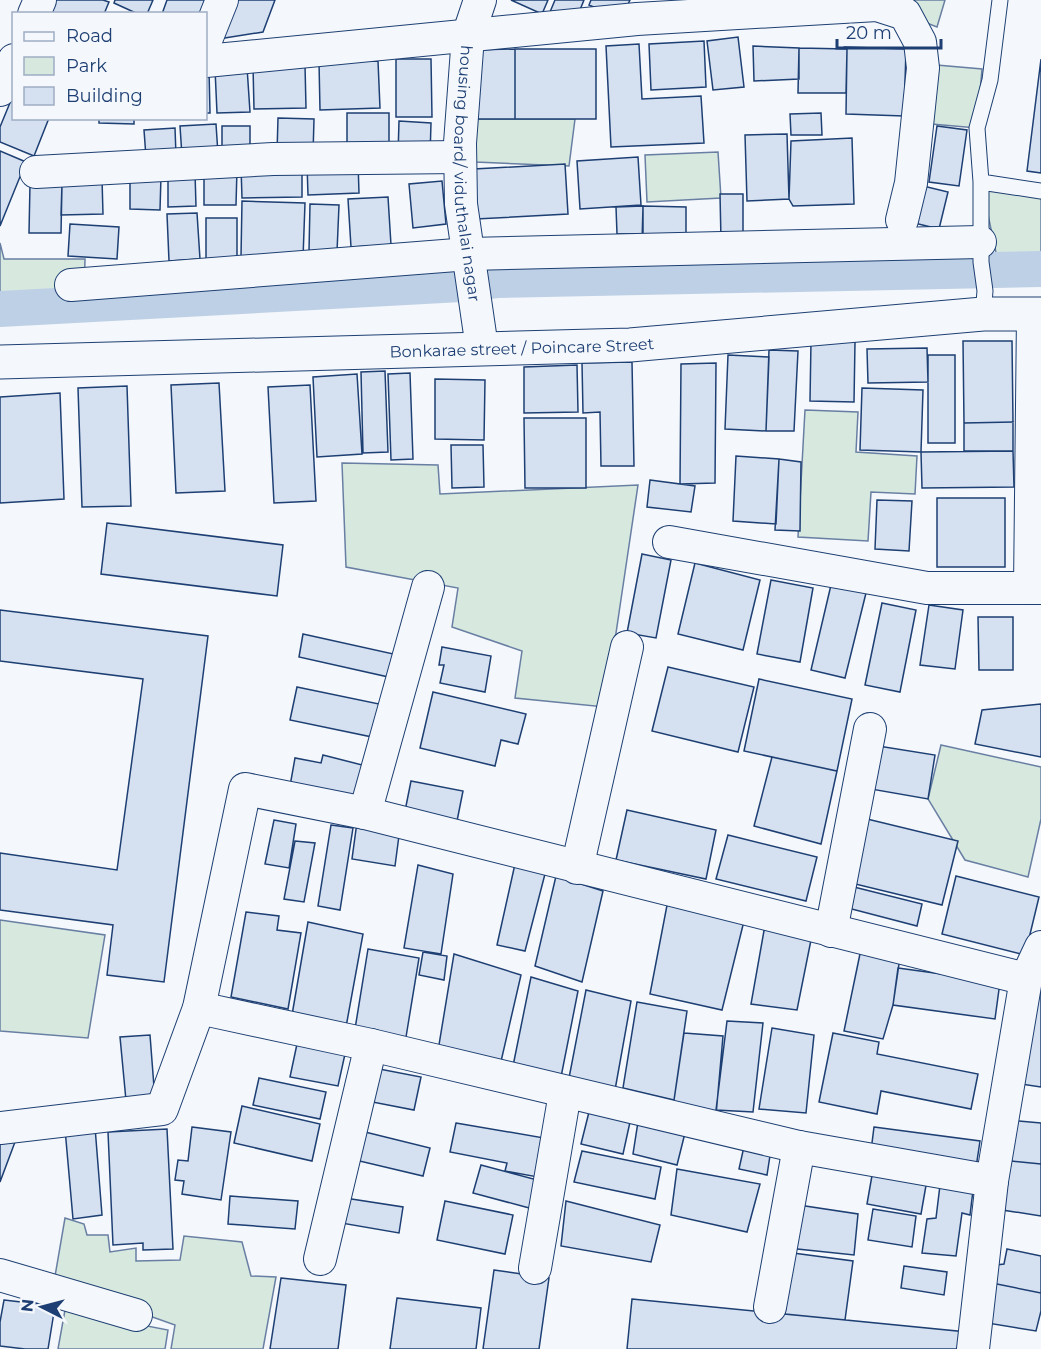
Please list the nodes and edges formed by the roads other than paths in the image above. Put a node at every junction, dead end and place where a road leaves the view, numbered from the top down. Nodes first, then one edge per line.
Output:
1 (222, 0) edge
2 (480, 0) edge
3 (1000, 0) edge
4 (714, 7) edge
5 (468, 36) junction
6 (207, 38) edge
7 (207, 61) edge
8 (12, 64) edge
9 (0, 90) edge
10 (460, 157) junction
11 (36, 172) dead end
12 (981, 182) junction
13 (1041, 191) edge
14 (902, 220) dead end
15 (980, 252) junction
16 (469, 254) junction
17 (71, 285) dead end
18 (984, 303) junction
19 (1037, 314) edge
20 (481, 341) junction
21 (0, 362) edge
22 (669, 542) dead end
23 (428, 587) dead end
24 (1035, 588) edge
25 (627, 647) dead end
26 (870, 729) dead end
27 (365, 813) junction
28 (578, 868) junction
29 (831, 931) junction
30 (1041, 947) edge
31 (1026, 979) junction
32 (199, 1008) junction
33 (371, 1045) junction
34 (565, 1093) junction
35 (0, 1128) edge
36 (799, 1147) junction
37 (992, 1181) junction
38 (320, 1259) dead end
39 (536, 1268) dead end
40 (0, 1275) edge
41 (770, 1306) dead end
42 (136, 1315) dead end
43 (973, 1349) edge

1 - 6 street
2 - 5 street, housing board/ viduthalai nagar
3 - 12 lane
4 - 5 street
4 - 14 street
5 - 7 street
5 - 10 street, housing board/ viduthalai nagar
8 - 9 street
10 - 11 street
10 - 16 street, housing board/ viduthalai nagar
12 - 13 lane
12 - 15 lane
15 - 16 street
15 - 18 lane
16 - 17 street
16 - 20 street, housing board/ viduthalai nagar
18 - 19 street, Bonkarae street / Poincare Street
18 - 20 street, Bonkarae street / Poincare Street
19 - 24 street
20 - 21 street, Bonkarae street / Poincare Street
22 - 24 street
23 - 27 street
25 - 28 street
26 - 29 street
27 - 28 street
27 - 32 street
28 - 29 street
29 - 31 street
30 - 31 street
31 - 37 street
32 - 33 street
32 - 35 street
33 - 34 street
33 - 38 street
34 - 36 street
34 - 39 street
36 - 37 street
36 - 41 street
37 - 43 street
40 - 42 street

